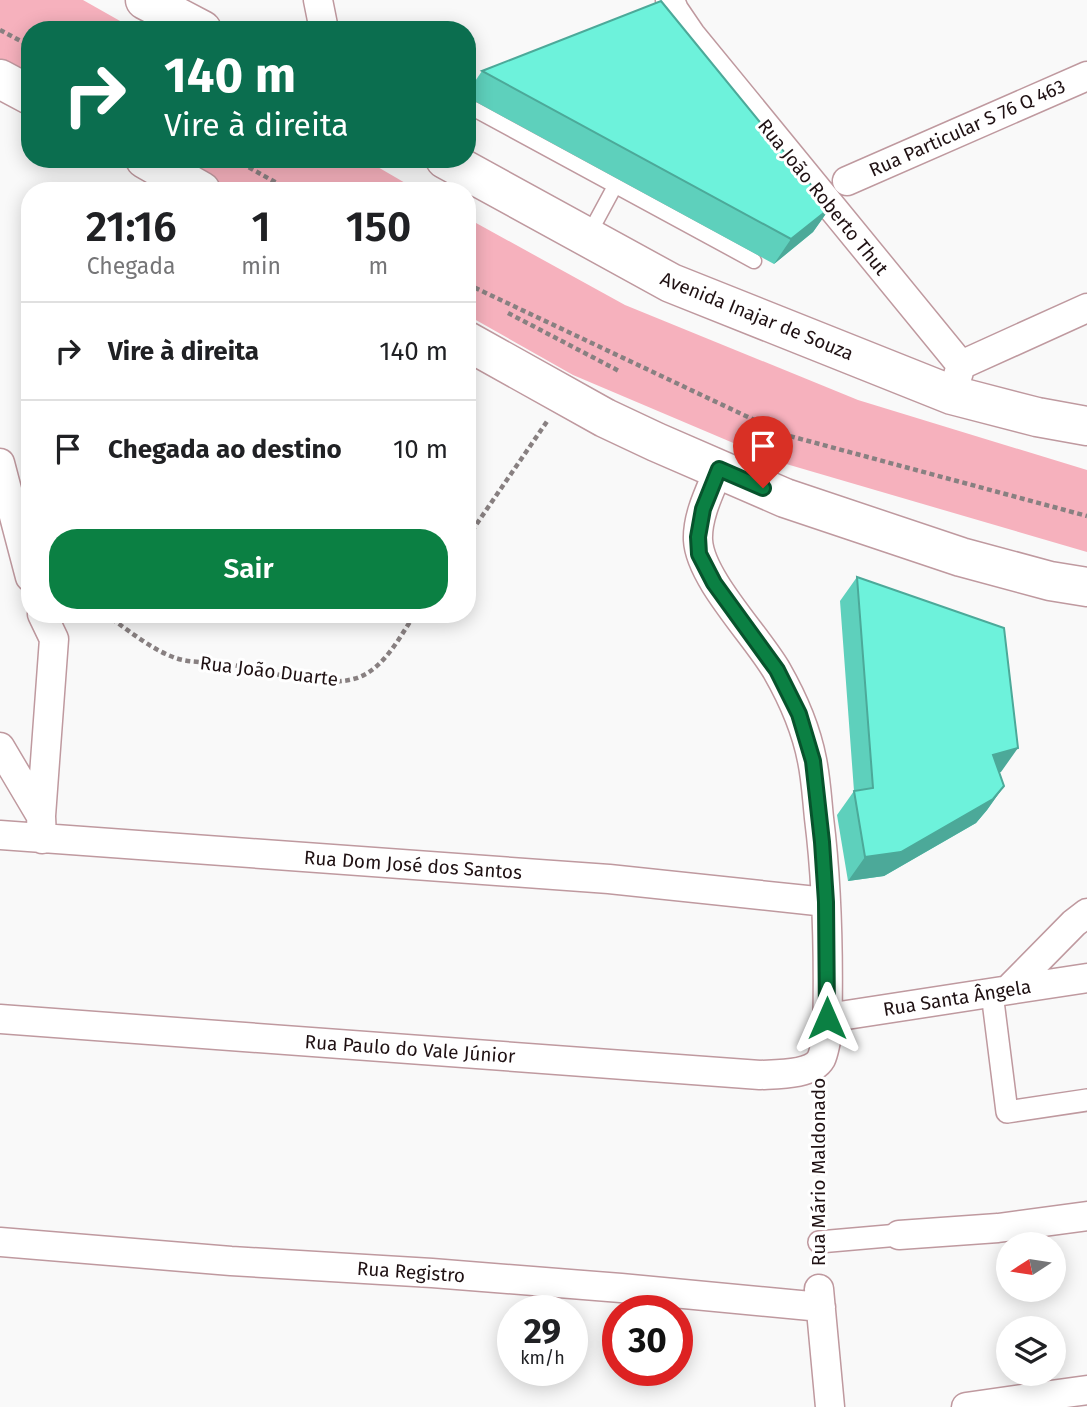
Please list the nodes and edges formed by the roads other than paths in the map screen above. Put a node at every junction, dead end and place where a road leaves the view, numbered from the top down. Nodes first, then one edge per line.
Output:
1 (145, 0) edge
2 (318, 0) edge
3 (670, 0) edge
4 (185, 21) edge
5 (322, 21) edge
6 (1087, 76) edge
7 (0, 79) edge
8 (21, 90) edge
9 (476, 110) edge
10 (161, 168) edge
11 (462, 168) edge
12 (847, 181) dead end
13 (185, 182) edge
14 (615, 186) junction
15 (587, 237) junction
16 (754, 261) dead end
17 (1087, 308) edge
18 (476, 346) edge
19 (956, 380) junction
20 (1087, 426) edge
21 (0, 463) edge
22 (719, 469) junction
23 (21, 543) edge
24 (1087, 587) edge
25 (55, 623) edge
26 (0, 747) edge
27 (42, 827) junction
28 (0, 835) edge
29 (826, 902) junction
30 (1087, 913) edge
31 (1087, 978) edge
32 (1000, 991) junction
33 (0, 1018) edge
34 (827, 1018) junction
35 (817, 1064) joint
36 (1087, 1100) edge
37 (1087, 1216) edge
38 (899, 1235) joint
39 (0, 1242) edge
40 (819, 1242) road end
41 (1087, 1390) edge
42 (830, 1407) edge
43 (965, 1407) edge

1 - 4 main road
2 - 5 street
3 - 19 street, Rua João Roberto Thut
6 - 12 street, Rua Particular S 76 Q 463
7 - 8 main road
9 - 14 lane
10 - 13 main road
11 - 15 main road, Avenida Inajar de Souza
14 - 15 lane
14 - 16 lane
15 - 19 main road, Avenida Inajar de Souza
17 - 19 street
18 - 22 main road
19 - 20 main road, Avenida Inajar de Souza
21 - 23 street
22 - 24 main road
22 - 29 street, Rua Mário Maldonado
25 - 27 street
26 - 27 street
27 - 28 street, Rua Dom José dos Santos
27 - 29 street, Rua Dom José dos Santos
29 - 34 street, Rua Mário Maldonado
30 - 32 street
31 - 32 street, Rua Santa Ângela
32 - 34 street, Rua Santa Ângela
32 - 36 street
33 - 35 street, Rua Paulo do Vale Júnior
34 - 35 street, Rua Mário Maldonado
37 - 38 street
38 - 40 street
39 - 42 street, Rua Registro
41 - 43 street

